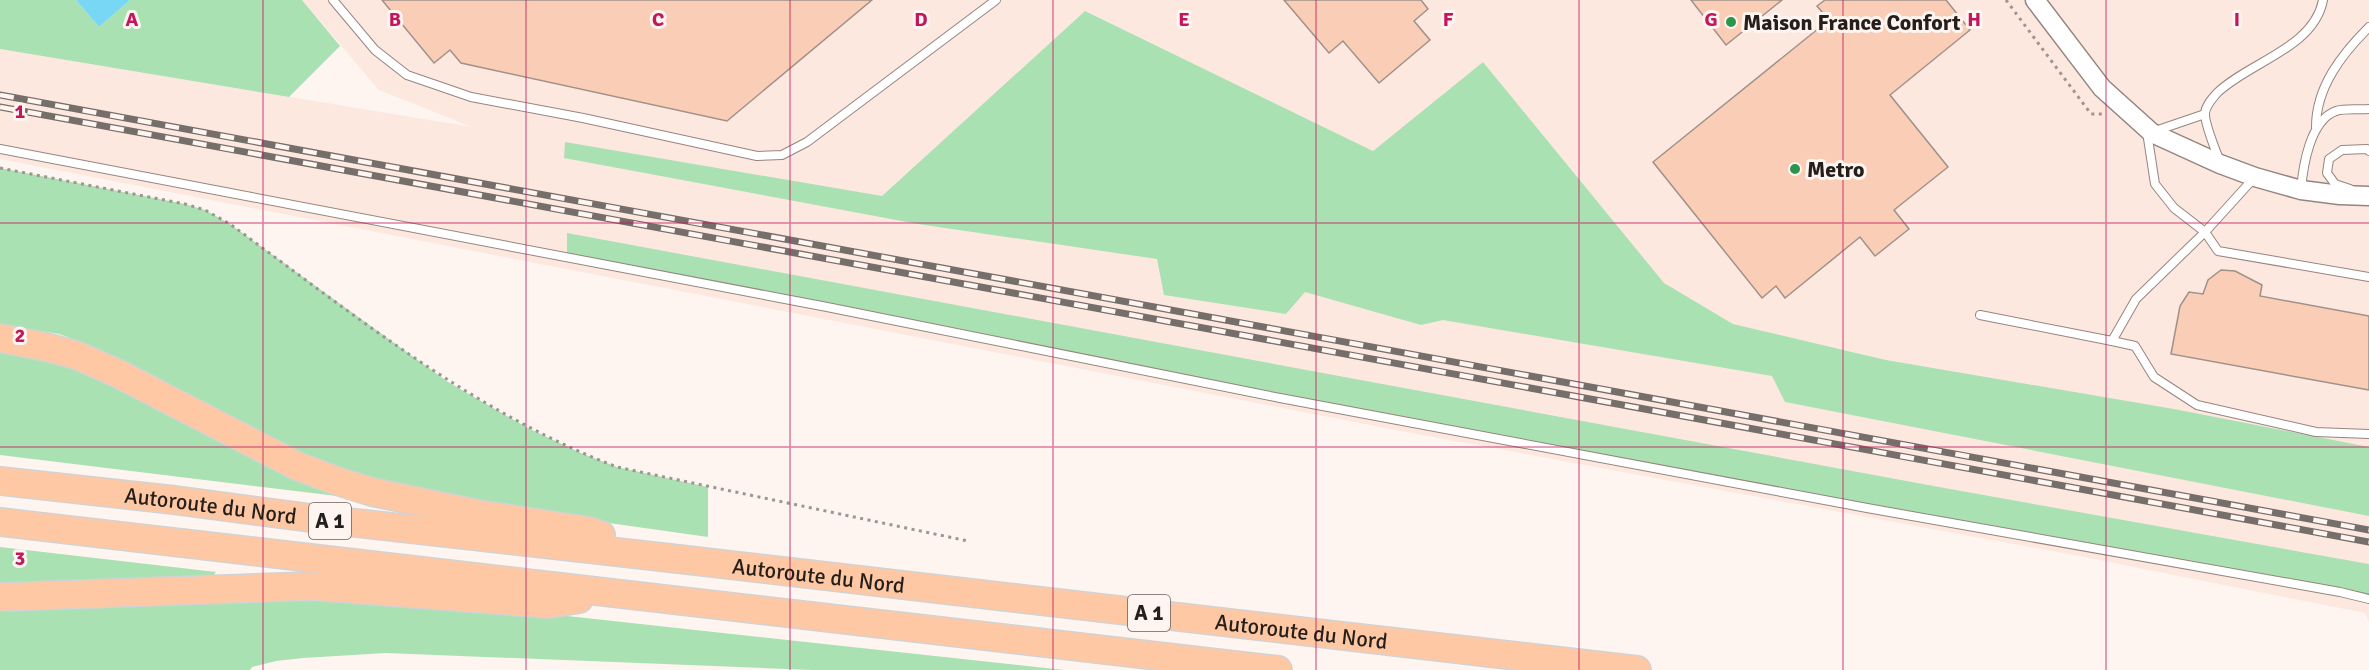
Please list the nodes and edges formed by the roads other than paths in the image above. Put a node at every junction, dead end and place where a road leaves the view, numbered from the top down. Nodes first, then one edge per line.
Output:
1 (333, 0) edge
2 (996, 0) edge
3 (2035, 0) edge
4 (2323, 0) edge
5 (2369, 27) edge
6 (2369, 109) edge
7 (2205, 114) junction
8 (2316, 127) junction
9 (2149, 130) junction
10 (0, 148) edge
11 (2369, 151) edge
12 (2220, 164) junction
13 (2255, 177) junction
14 (2301, 190) junction
15 (2369, 195) edge
16 (2205, 232) junction
17 (2369, 277) edge
18 (1980, 315) dead end
19 (0, 338) edge
20 (2112, 341) junction
21 (2369, 435) edge
22 (0, 481) edge
23 (0, 522) edge
24 (661, 557) junction
25 (616, 593) junction
26 (0, 597) edge
27 (2369, 599) edge
28 (1278, 670) edge
29 (1637, 670) edge

1 - 2 lane
3 - 9 street
4 - 7 lane
5 - 8 lane
6 - 8 lane
7 - 9 lane
7 - 12 lane
8 - 14 lane
9 - 12 street
9 - 16 lane
10 - 27 lane
11 - 15 lane
12 - 13 street
13 - 14 street
13 - 16 lane
14 - 15 street
16 - 17 lane
16 - 20 lane
18 - 20 lane
19 - 24 highway
20 - 21 lane
22 - 24 highway, Autoroute du Nord / A 1
23 - 25 highway, Autoroute du Nord / A 1
24 - 29 highway, Autoroute du Nord / A 1
25 - 26 highway
25 - 28 highway, Autoroute du Nord / A 1

